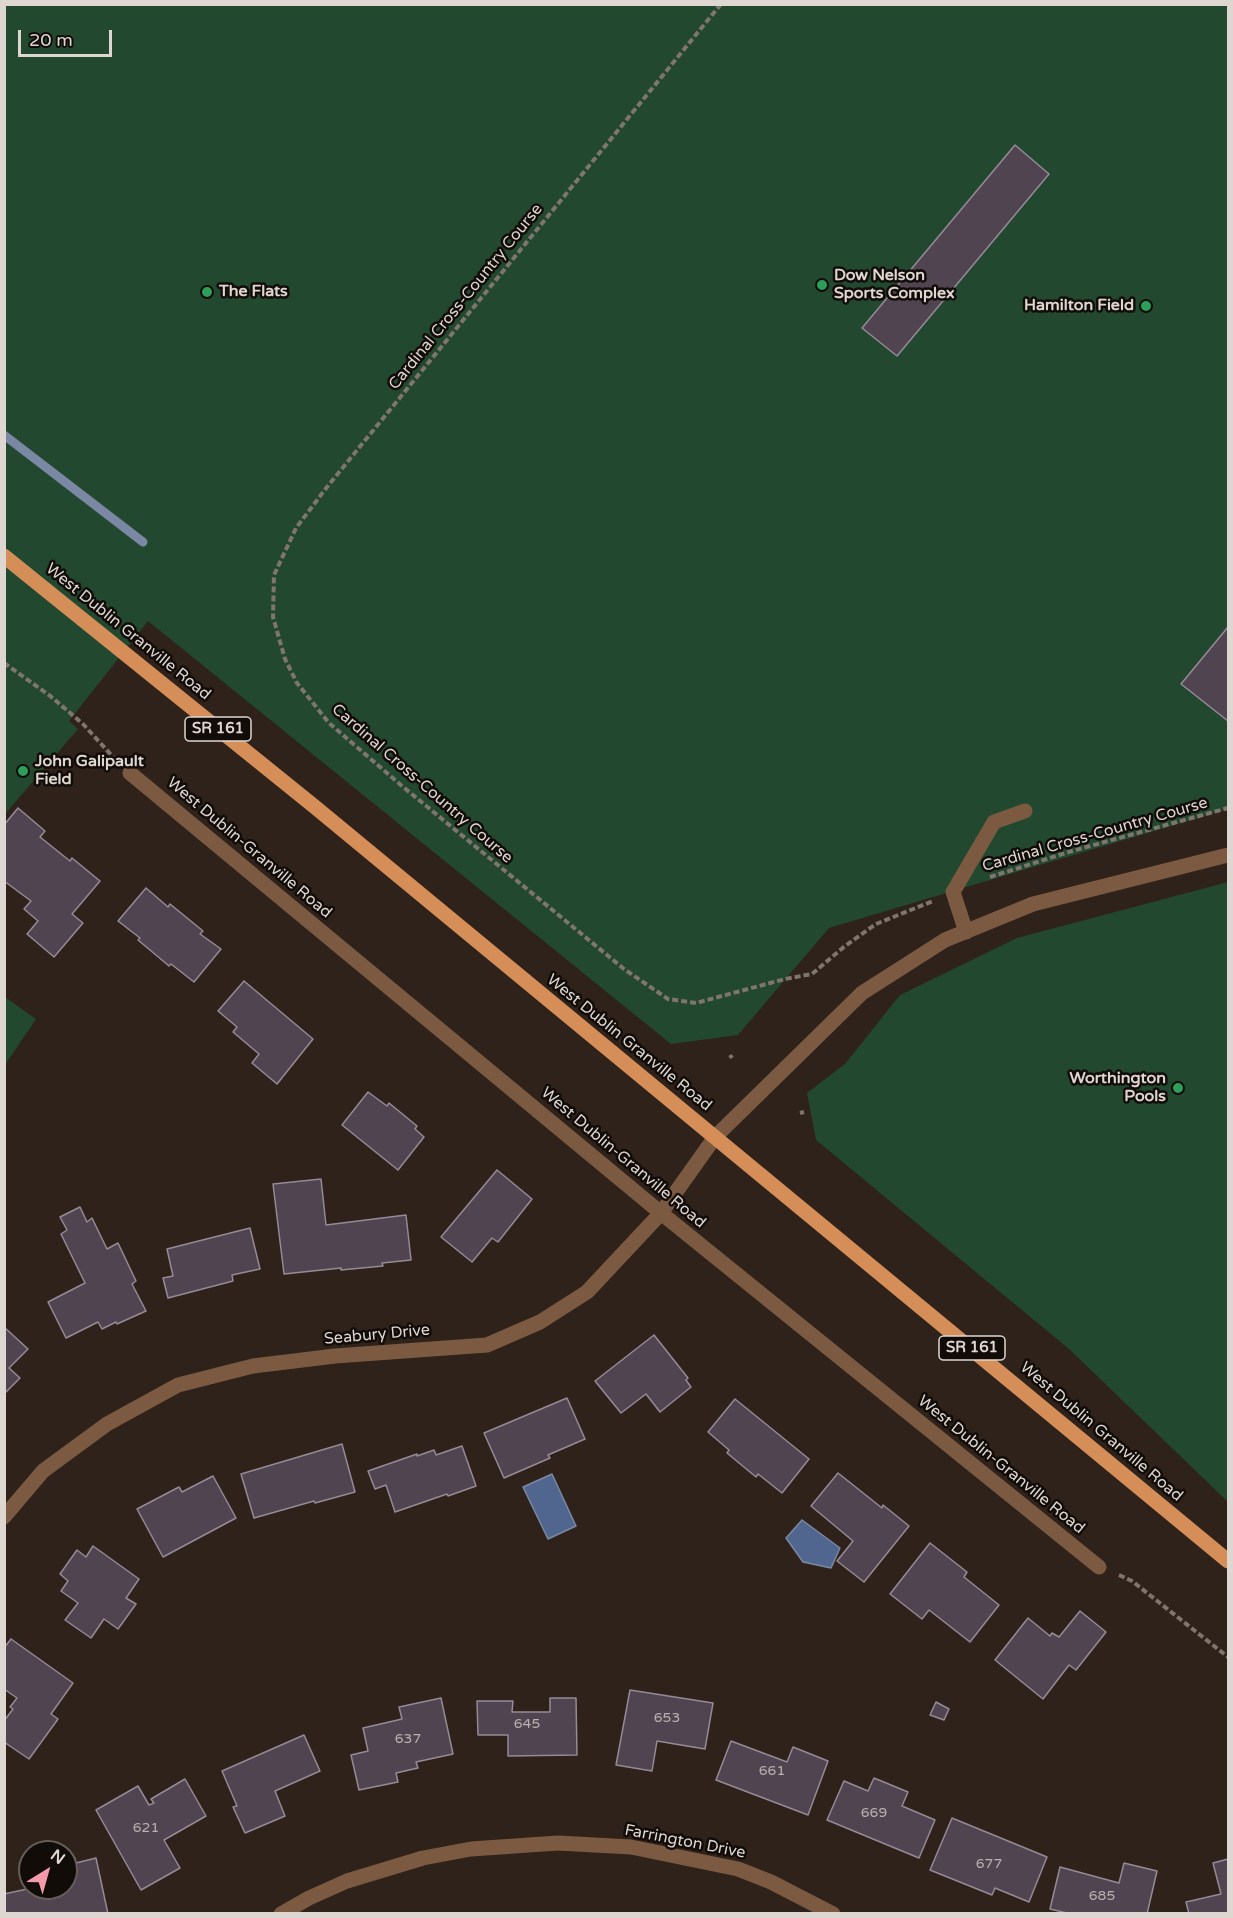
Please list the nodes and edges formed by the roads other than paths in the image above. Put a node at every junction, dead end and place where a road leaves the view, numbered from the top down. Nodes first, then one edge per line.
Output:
1 (4, 556) edge
2 (130, 773) road end
3 (1025, 812) dead end
4 (1228, 855) edge
5 (966, 932) junction
6 (715, 1137) junction
7 (661, 1214) junction
8 (4, 1517) edge
9 (1228, 1561) edge
10 (1099, 1567) road end
11 (280, 1914) edge
12 (833, 1914) edge

1 - 6 main road, West Dublin Granville Road / SR 161
2 - 7 street, West Dublin-Granville Road
3 - 5 street
4 - 5 street, Seabury Drive
5 - 6 street, Seabury Drive
6 - 7 street, Seabury Drive
6 - 9 main road, West Dublin Granville Road / SR 161
7 - 8 street, Seabury Drive
7 - 10 street, West Dublin-Granville Road
11 - 12 street, Farrington Drive

